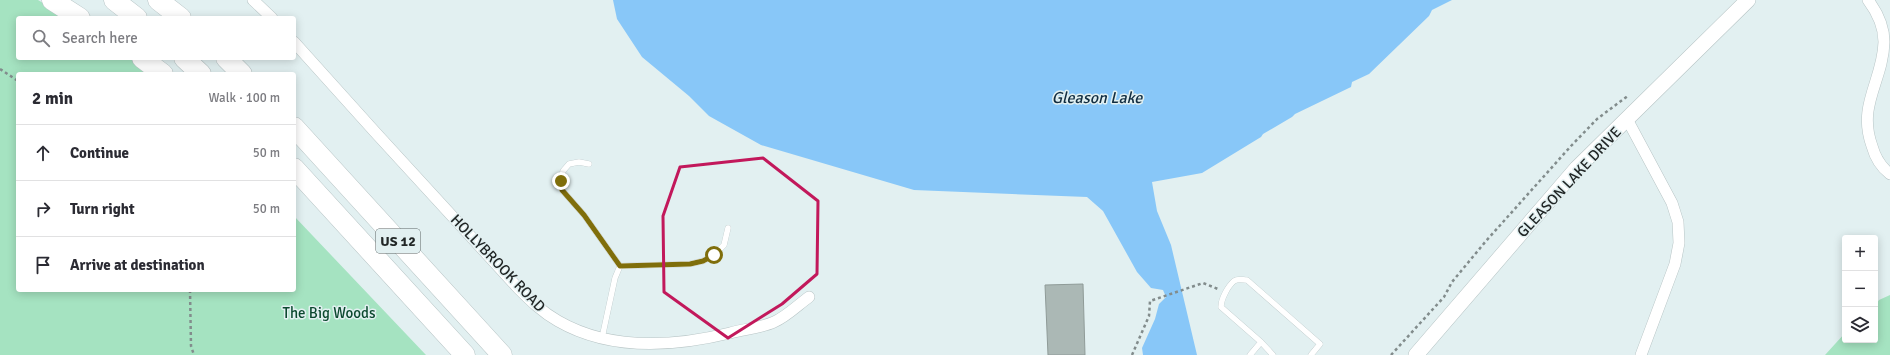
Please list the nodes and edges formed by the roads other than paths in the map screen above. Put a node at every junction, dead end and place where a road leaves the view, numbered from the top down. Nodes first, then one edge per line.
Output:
1 (52, 0) edge
2 (67, 0) edge
3 (114, 0) edge
4 (158, 0) edge
5 (253, 0) edge
6 (1748, 0) edge
7 (1868, 0) edge
8 (77, 16) edge
9 (87, 16) edge
10 (134, 16) edge
11 (178, 16) edge
12 (270, 16) edge
13 (296, 44) edge
14 (145, 60) edge
15 (186, 60) edge
16 (228, 60) edge
17 (160, 72) edge
18 (199, 72) edge
19 (240, 72) edge
20 (1627, 119) junction
21 (296, 129) edge
22 (589, 164) dead end
23 (296, 170) edge
24 (1890, 174) edge
25 (296, 182) edge
26 (330, 208) junction
27 (728, 228) dead end
28 (620, 266) junction
29 (809, 297) dead end
30 (602, 339) junction
31 (1261, 342) junction
32 (465, 355) edge
33 (502, 355) edge
34 (1250, 355) edge
35 (1273, 355) edge
36 (1311, 355) edge
37 (1416, 355) edge
38 (1641, 355) edge

1 - 8 highway
2 - 9 highway
3 - 10 highway
4 - 11 highway
5 - 12 street
6 - 20 main road, GLEASON LAKE DRIVE
7 - 24 street
13 - 30 street, HOLLYBROOK ROAD
14 - 17 highway
15 - 18 highway
16 - 19 highway
20 - 37 main road, GLEASON LAKE DRIVE
20 - 38 street
21 - 33 highway, US 12
22 - 28 lane
23 - 26 highway, US 12
25 - 26 highway
26 - 32 highway, US 12
27 - 28 lane
28 - 30 lane
29 - 30 street, HOLLYBROOK ROAD
31 - 34 lane
31 - 35 lane
31 - 36 lane

